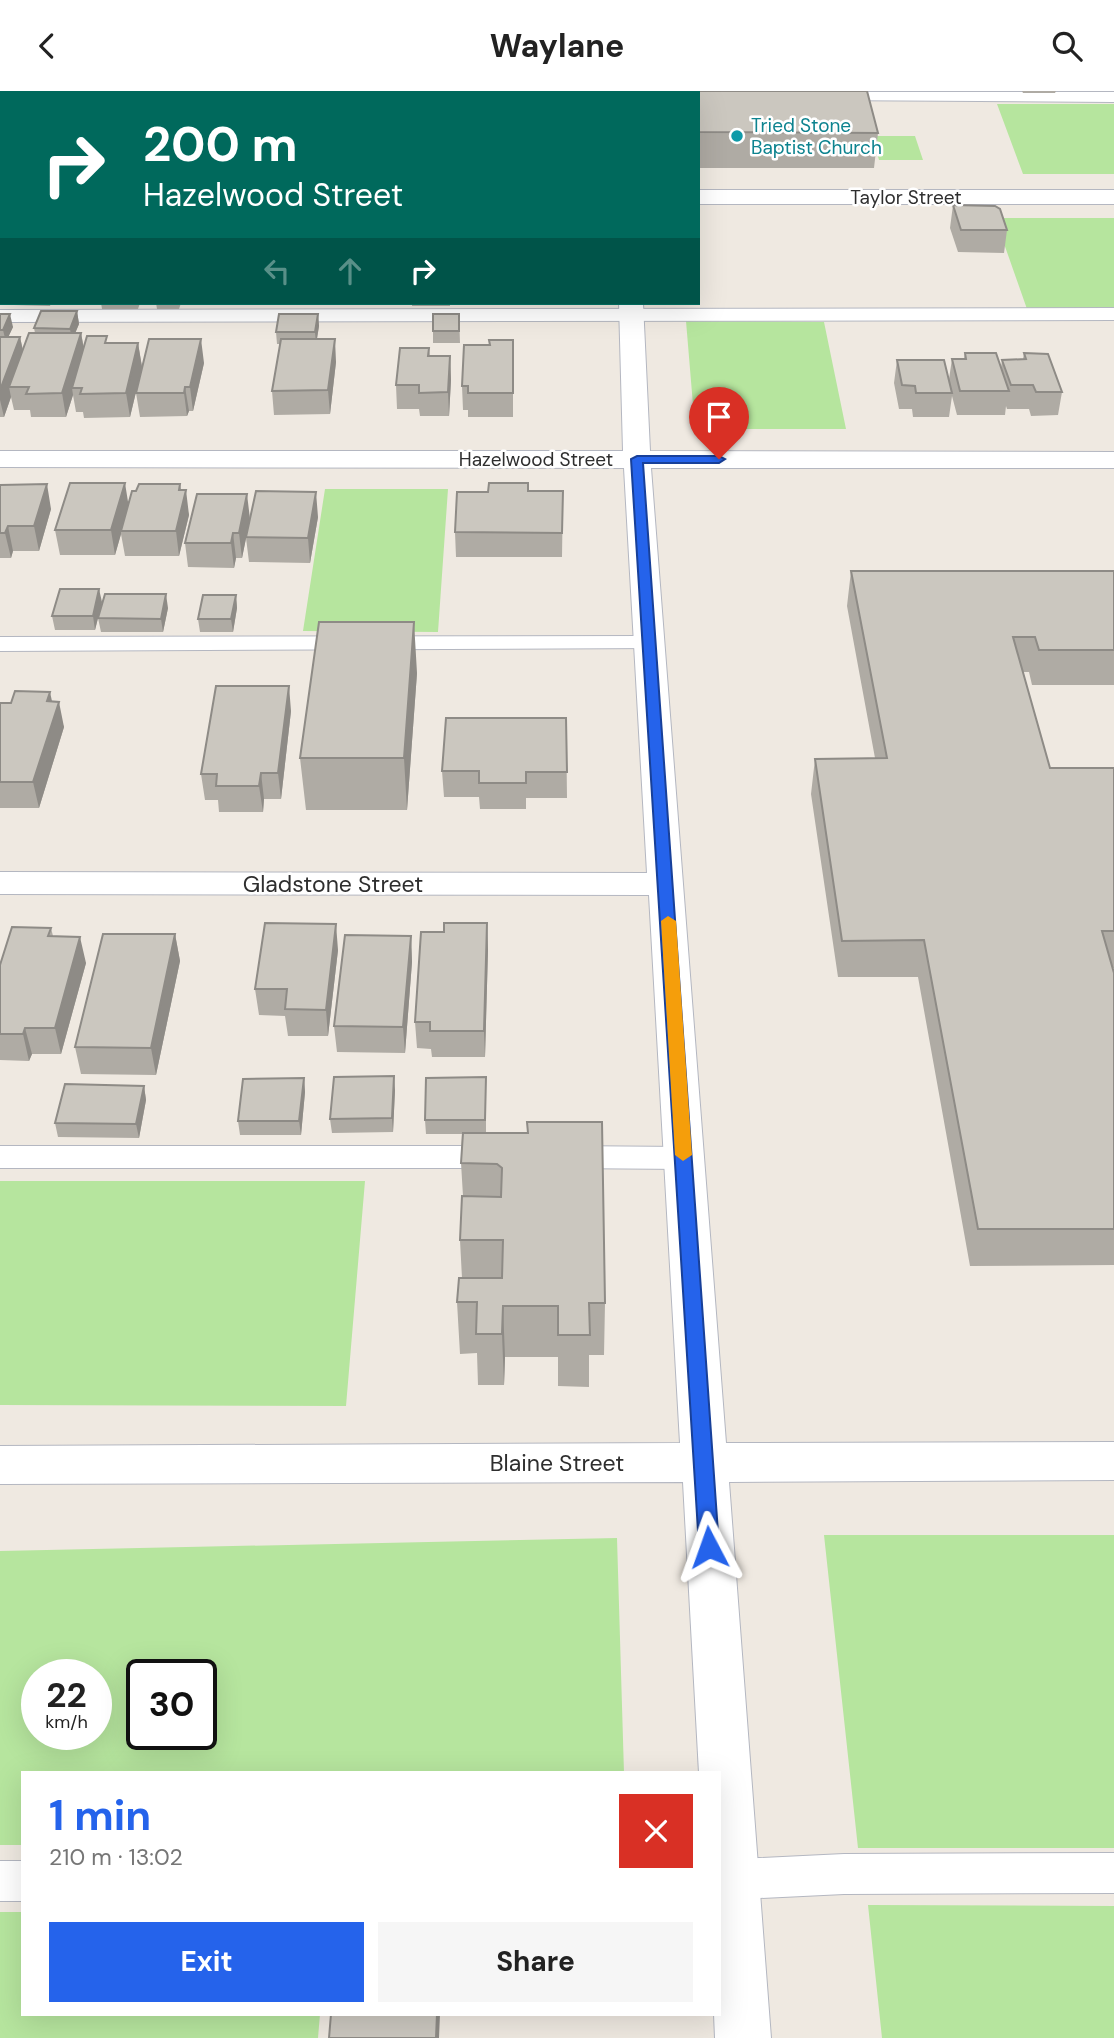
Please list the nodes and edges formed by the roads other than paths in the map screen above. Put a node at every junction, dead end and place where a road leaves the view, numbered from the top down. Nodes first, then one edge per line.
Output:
1 (809, 97) edge
2 (1114, 97) edge
3 (700, 197) edge
4 (1114, 197) edge
5 (631, 309) edge
6 (1114, 314) edge
7 (0, 316) edge
8 (0, 459) edge
9 (637, 459) junction
10 (1114, 460) edge
11 (649, 643) junction
12 (0, 644) edge
13 (0, 883) edge
14 (666, 884) junction
15 (0, 1157) edge
16 (684, 1158) junction
17 (1114, 1461) edge
18 (704, 1463) junction
19 (0, 1465) edge
20 (720, 1771) edge
21 (721, 1786) edge
22 (1114, 1873) edge
23 (0, 1881) edge
24 (21, 1881) edge
25 (726, 1881) edge
26 (743, 2038) edge

1 - 2 lane
3 - 4 street, Taylor Street
5 - 6 lane
5 - 7 lane
5 - 9 street
8 - 9 street, Hazelwood Street
9 - 10 street, Hazelwood Street
9 - 11 street
11 - 12 lane
11 - 14 street
13 - 14 street, Gladstone Street
14 - 16 street
15 - 16 lane
16 - 18 street
17 - 18 street, Blaine Street
18 - 19 street, Blaine Street
18 - 20 street
21 - 25 street
22 - 25 lane
23 - 24 lane
25 - 26 street

